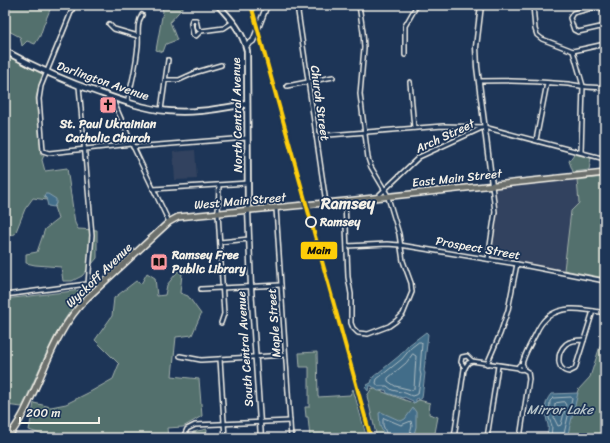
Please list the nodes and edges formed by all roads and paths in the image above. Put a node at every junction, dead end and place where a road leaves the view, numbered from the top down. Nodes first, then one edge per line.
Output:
1 (74, 5) edge
2 (218, 5) edge
3 (268, 5) edge
4 (297, 5) edge
5 (359, 5) edge
6 (416, 5) edge
7 (481, 5) edge
8 (533, 5) edge
9 (605, 14) edge
10 (142, 15) dead end
11 (233, 22) junction
12 (109, 24) dead end
13 (605, 26) edge
14 (200, 31) junction
15 (138, 36) junction
16 (605, 44) edge
17 (246, 46) junction
18 (5, 51) edge
19 (573, 51) junction
20 (405, 55) dead end
21 (168, 60) dead end
22 (221, 65) dead end
23 (47, 72) junction
24 (333, 78) dead end
25 (166, 80) junction
26 (309, 81) junction
27 (479, 81) junction
28 (410, 82) dead end
29 (547, 83) junction
30 (79, 86) junction
31 (286, 86) dead end
32 (583, 86) junction
33 (605, 87) edge
34 (112, 98) junction
35 (127, 102) junction
36 (247, 104) junction
37 (161, 110) junction
38 (484, 127) junction
39 (414, 128) junction
40 (364, 132) junction
41 (316, 136) junction
42 (247, 138) junction
43 (536, 140) junction
44 (133, 146) junction
45 (84, 150) junction
46 (582, 152) junction
47 (605, 159) edge
48 (605, 173) edge
49 (248, 183) junction
50 (219, 185) junction
51 (492, 185) junction
52 (384, 188) junction
53 (153, 189) junction
54 (388, 196) junction
55 (376, 198) junction
56 (345, 201) junction
57 (326, 203) junction
58 (312, 204) joint
59 (276, 208) junction
60 (248, 210) junction
61 (218, 213) junction
62 (170, 221) junction
63 (248, 240) junction
64 (220, 242) junction
65 (400, 244) junction
66 (347, 246) junction
67 (488, 259) junction
68 (517, 264) junction
69 (605, 281) edge
70 (104, 282) junction
71 (88, 284) junction
72 (281, 285) junction
73 (251, 287) junction
74 (223, 288) junction
75 (201, 289) dead end
76 (5, 294) edge
77 (593, 311) junction
78 (605, 313) edge
79 (221, 323) dead end
80 (584, 340) junction
81 (285, 355) junction
82 (180, 356) dead end
83 (256, 356) junction
84 (220, 359) junction
85 (472, 361) junction
86 (487, 364) junction
87 (498, 366) junction
88 (522, 367) junction
89 (465, 368) junction
90 (290, 421) junction
91 (260, 422) junction
92 (224, 424) junction
93 (7, 438) edge
94 (183, 438) edge
95 (225, 438) edge
96 (261, 438) edge
97 (291, 438) edge
98 (454, 438) edge
99 (487, 438) edge
100 (520, 438) edge

1 - 23 street
2 - 11 main road, North Central Avenue
3 - 17 street
4 - 26 street, Church Street
5 - 40 street
6 - 20 street
7 - 27 street
8 - 19 street
9 - 13 street
10 - 15 street
11 - 14 street
11 - 17 main road, North Central Avenue
12 - 15 street
14 - 14 street
15 - 35 street
16 - 19 street
17 - 36 main road, North Central Avenue
18 - 23 main road, Darlington Avenue
19 - 32 street
21 - 25 street
22 - 25 street
23 - 30 main road, Darlington Avenue
23 - 45 street
24 - 26 street
25 - 37 street
26 - 31 street
26 - 41 street, Church Street
27 - 29 street
27 - 38 street
28 - 39 street
29 - 32 street
29 - 43 street
30 - 34 main road, Darlington Avenue
30 - 45 street
32 - 33 street
32 - 46 street
34 - 35 main road, Darlington Avenue
34 - 44 street
35 - 37 main road, Darlington Avenue
36 - 37 main road, Darlington Avenue
36 - 42 main road, North Central Avenue
38 - 39 street
38 - 43 street, Arch Street
38 - 51 street
38 - 52 street, Arch Street
39 - 40 street
40 - 41 street
40 - 52 street
41 - 57 street, Church Street
42 - 44 street
42 - 49 main road, North Central Avenue
43 - 46 street, Arch Street
44 - 45 street
44 - 53 street
45 - 71 street
46 - 47 street, Arch Street
48 - 51 main road, East Main Street
49 - 50 street
49 - 60 main road, North Central Avenue
50 - 53 street
50 - 61 street
51 - 54 main road, East Main Street
51 - 67 street
52 - 54 street
52 - 55 street, Arch Street
53 - 62 street
54 - 55 main road, East Main Street
54 - 65 street
55 - 56 main road, East Main Street
56 - 57 main road, East Main Street
56 - 66 street
57 - 58 main road, East Main Street
58 - 59 main road, West Main Street
59 - 60 main road, West Main Street
59 - 72 street, Maple Street
60 - 61 main road, West Main Street
60 - 63 street, South Central Avenue
61 - 62 main road, West Main Street
61 - 64 street
62 - 70 main road, Wyckoff Avenue
63 - 64 street
63 - 73 street, South Central Avenue
64 - 74 street
65 - 66 street, Prospect Street
65 - 66 street
65 - 67 street, Prospect Street
67 - 68 street, Prospect Street
68 - 69 street, Prospect Street
68 - 86 street
70 - 71 street
70 - 93 main road, Wyckoff Avenue
71 - 76 street
72 - 73 street
72 - 81 street, Maple Street
73 - 74 street
73 - 83 street, South Central Avenue
74 - 75 street
74 - 79 street
77 - 78 street
77 - 80 street
77 - 88 street
80 - 80 street
81 - 83 street
81 - 90 street, Maple Street
82 - 84 street
83 - 84 street
83 - 91 street, South Central Avenue
84 - 92 street
85 - 86 street
85 - 89 street
85 - 89 street
86 - 87 street
87 - 88 street
87 - 99 street
88 - 100 street
89 - 98 street
90 - 91 street
90 - 97 street, Maple Street
91 - 92 street
91 - 96 street, South Central Avenue
92 - 94 street
92 - 95 street

